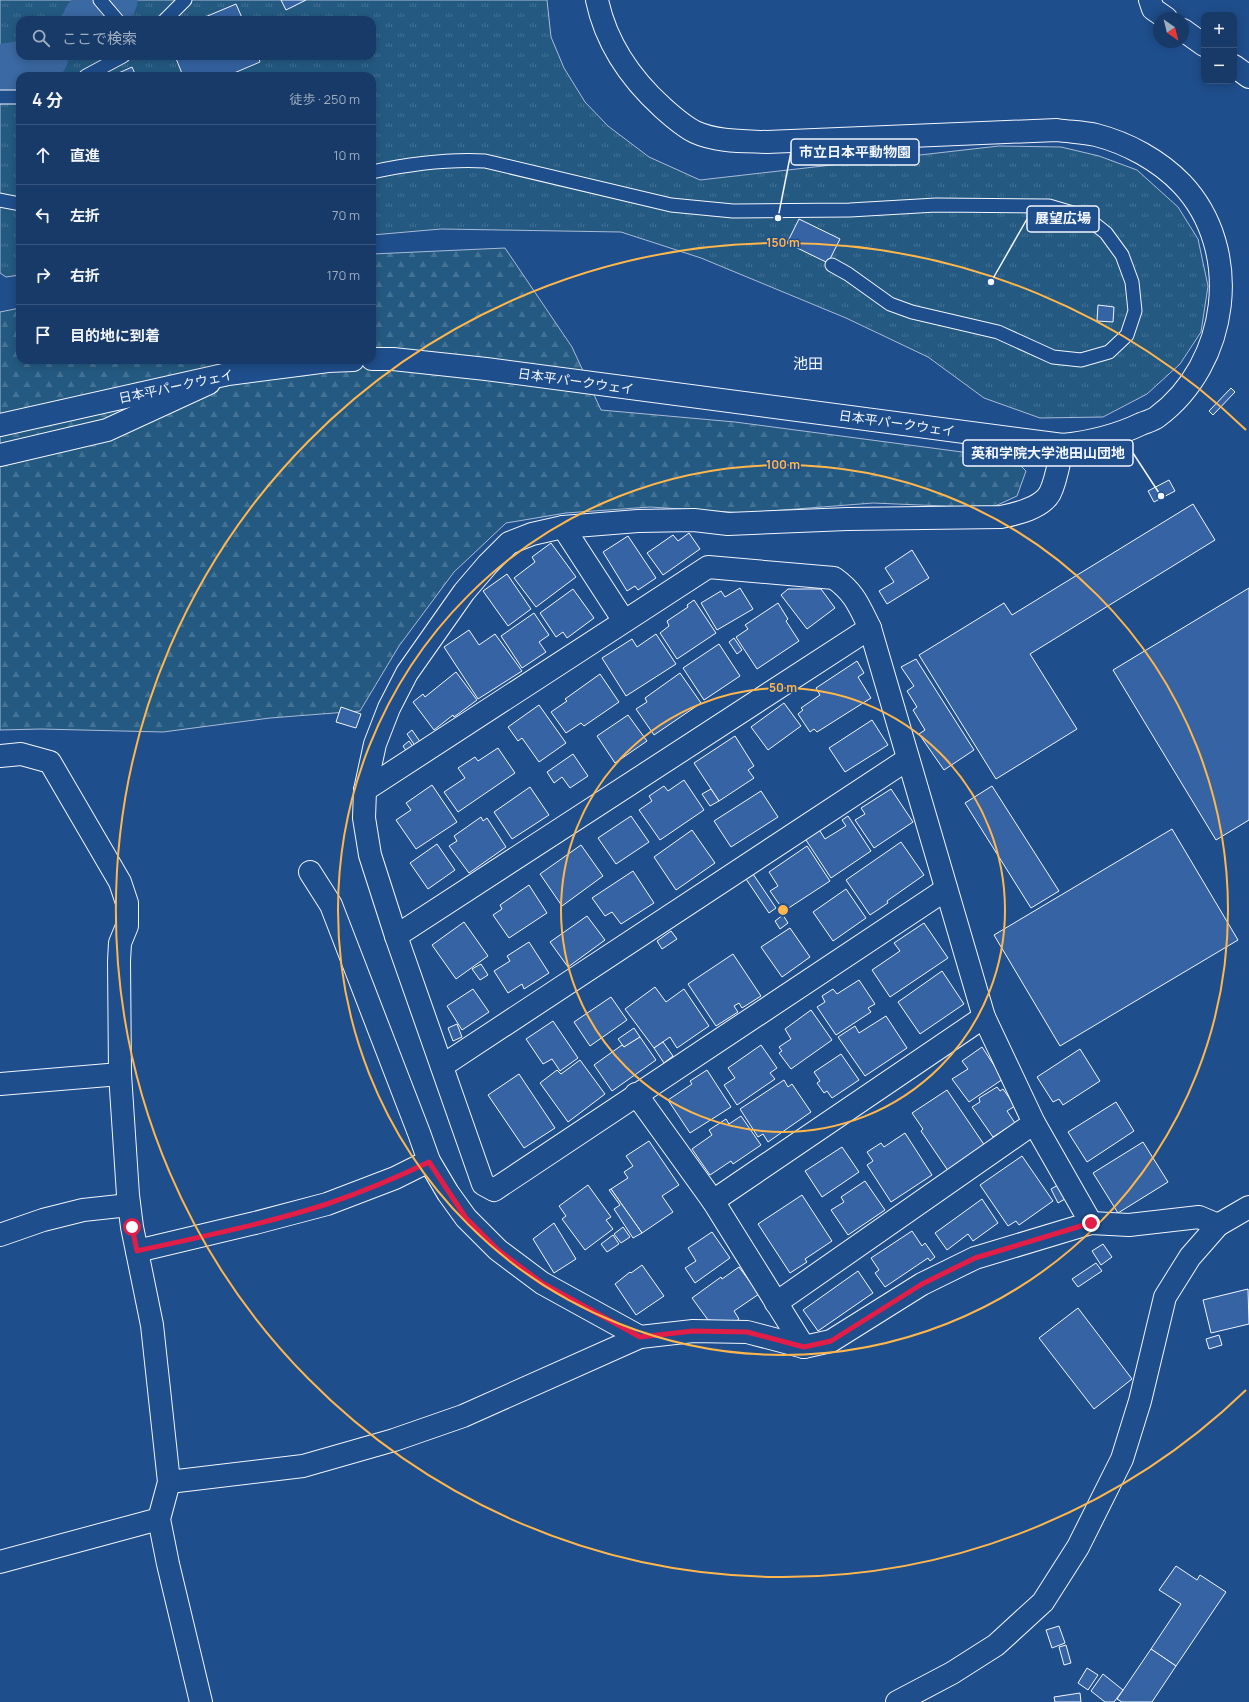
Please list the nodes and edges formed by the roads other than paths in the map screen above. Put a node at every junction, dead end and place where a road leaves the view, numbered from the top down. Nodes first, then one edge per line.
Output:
1 (100, 0) edge
2 (185, 0) edge
3 (597, 0) edge
4 (1150, 0) edge
5 (1157, 12) edge
6 (114, 16) edge
7 (169, 16) edge
8 (1189, 34) edge
9 (1201, 43) edge
10 (116, 60) edge
11 (1237, 68) edge
12 (93, 72) edge
13 (1249, 77) edge
14 (0, 97) edge
15 (16, 97) edge
16 (376, 171) edge
17 (0, 200) edge
18 (16, 203) edge
19 (832, 264) dead end
20 (376, 359) edge
21 (305, 364) edge
22 (228, 374) junction
23 (0, 425) edge
24 (1063, 445) junction
25 (0, 455) edge
26 (563, 527) junction
27 (624, 621) junction
28 (870, 628) junction
29 (0, 756) edge
30 (908, 759) junction
31 (365, 790) junction
32 (310, 872) dead end
33 (945, 890) junction
34 (396, 936) junction
35 (984, 1017) junction
36 (442, 1066) junction
37 (120, 1074) junction
38 (0, 1084) edge
39 (636, 1094) junction
40 (1034, 1123) junction
41 (429, 1162) junction
42 (713, 1201) junction
43 (129, 1205) junction
44 (1249, 1207) edge
45 (1091, 1223) junction
46 (1218, 1225) junction
47 (0, 1234) edge
48 (137, 1251) junction
49 (776, 1303) junction
50 (640, 1337) junction
51 (804, 1347) junction
52 (169, 1482) junction
53 (160, 1519) junction
54 (0, 1562) edge
55 (201, 1702) edge
56 (897, 1702) edge

1 - 6 lane
2 - 7 lane
3 - 24 street, 日本平パークウェイ
4 - 5 street
8 - 9 street
10 - 12 lane
11 - 13 street
14 - 15 lane
16 - 19 lane
17 - 18 lane
20 - 24 street, 日本平パークウェイ
21 - 22 street, 日本平パークウェイ
22 - 23 street, 日本平パークウェイ
22 - 25 street
24 - 26 street
26 - 27 street
26 - 31 street
27 - 28 street
27 - 31 street
28 - 30 street
28 - 34 street
29 - 37 street
30 - 33 street
30 - 36 street
31 - 34 street
32 - 41 street
33 - 35 street
33 - 39 street
34 - 36 street
35 - 40 street
35 - 42 street
36 - 39 street
37 - 38 street
37 - 43 street
39 - 42 street
40 - 45 street
40 - 49 street
41 - 48 street
41 - 50 street
42 - 49 street
43 - 47 street
43 - 48 street
44 - 46 street
45 - 46 street
45 - 51 street
46 - 56 street
48 - 52 street
49 - 51 street
50 - 51 street
50 - 52 street
52 - 53 street
53 - 54 street
53 - 55 street

